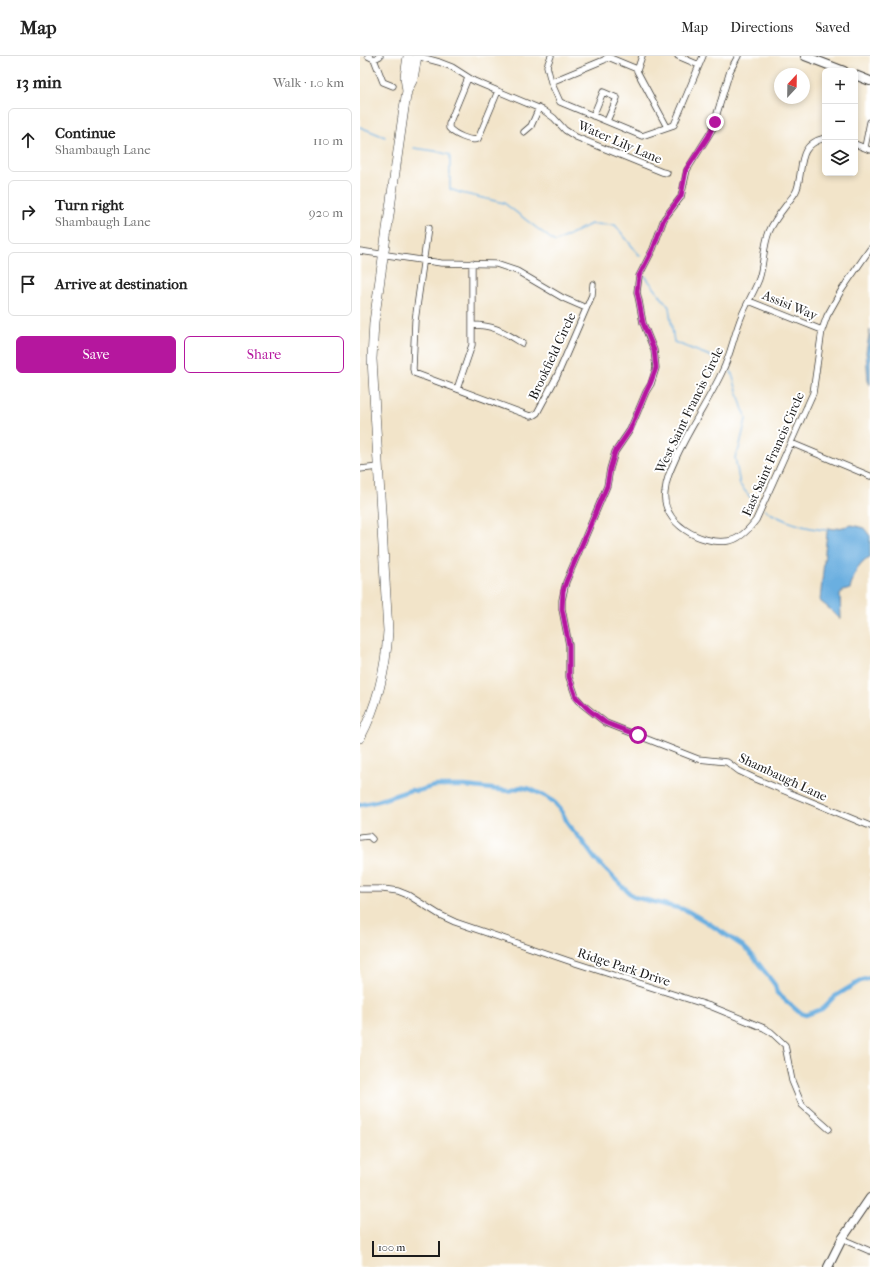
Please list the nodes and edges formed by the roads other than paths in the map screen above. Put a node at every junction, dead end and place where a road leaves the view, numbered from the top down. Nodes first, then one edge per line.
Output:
1 (368, 56) edge
2 (380, 56) edge
3 (408, 56) edge
4 (418, 56) edge
5 (551, 56) edge
6 (642, 56) edge
7 (678, 56) edge
8 (703, 56) edge
9 (738, 56) edge
10 (805, 56) edge
11 (609, 57) edge
12 (374, 59) junction
13 (699, 65) junction
14 (836, 68) edge
15 (637, 69) junction
16 (858, 76) edge
17 (468, 78) junction
18 (870, 81) edge
19 (551, 82) junction
20 (393, 86) dead end
21 (407, 91) junction
22 (498, 91) junction
23 (539, 108) junction
24 (593, 116) junction
25 (607, 121) junction
26 (870, 122) edge
27 (667, 127) junction
28 (524, 132) dead end
29 (869, 136) edge
30 (822, 139) edge
31 (867, 149) edge
32 (667, 172) dead end
33 (428, 228) dead end
34 (870, 249) edge
35 (360, 251) edge
36 (384, 254) junction
37 (423, 260) junction
38 (472, 263) junction
39 (593, 284) dead end
40 (749, 301) junction
41 (586, 308) junction
42 (472, 325) junction
43 (822, 330) junction
44 (522, 343) dead end
45 (457, 389) junction
46 (791, 443) junction
47 (378, 467) junction
48 (360, 469) edge
49 (870, 476) edge
50 (698, 536) joint
51 (360, 738) edge
52 (870, 826) edge
53 (360, 837) edge
54 (372, 839) dead end
55 (360, 889) edge
56 (829, 1129) dead end
57 (870, 1198) edge
58 (842, 1239) junction
59 (870, 1251) edge
60 (828, 1267) edge

1 - 12 street
2 - 12 street
3 - 21 main road
4 - 17 street, Water Lily Lane
4 - 21 main road
5 - 19 street
6 - 15 street
7 - 13 street
8 - 13 street
9 - 52 street, Shambaugh Lane
10 - 14 street
11 - 15 street
11 - 19 street
12 - 20 street
13 - 27 street
15 - 27 street
16 - 18 street
17 - 22 street, Water Lily Lane
17 - 22 street
19 - 24 street
21 - 36 main road
22 - 23 street, Water Lily Lane
23 - 28 street
23 - 32 street, Water Lily Lane
24 - 25 street
24 - 25 street
25 - 27 street
26 - 29 street
29 - 31 street
30 - 40 street, West Saint Francis Circle
33 - 37 street
34 - 43 street, East Saint Francis Circle
35 - 36 street, Brookfield Circle
36 - 37 street, Brookfield Circle
36 - 47 main road
37 - 38 street, Brookfield Circle
37 - 45 street, Brookfield Circle
38 - 41 street, Brookfield Circle
38 - 42 street
39 - 41 street
40 - 43 street, Assisi Way
40 - 50 street, West Saint Francis Circle
41 - 45 street, Brookfield Circle
42 - 44 street
42 - 45 street
43 - 46 street, East Saint Francis Circle
46 - 49 street
46 - 50 street, East Saint Francis Circle
47 - 48 street
47 - 51 main road
53 - 54 street
55 - 56 street, Ridge Park Drive
57 - 58 street
58 - 59 street
58 - 60 street

